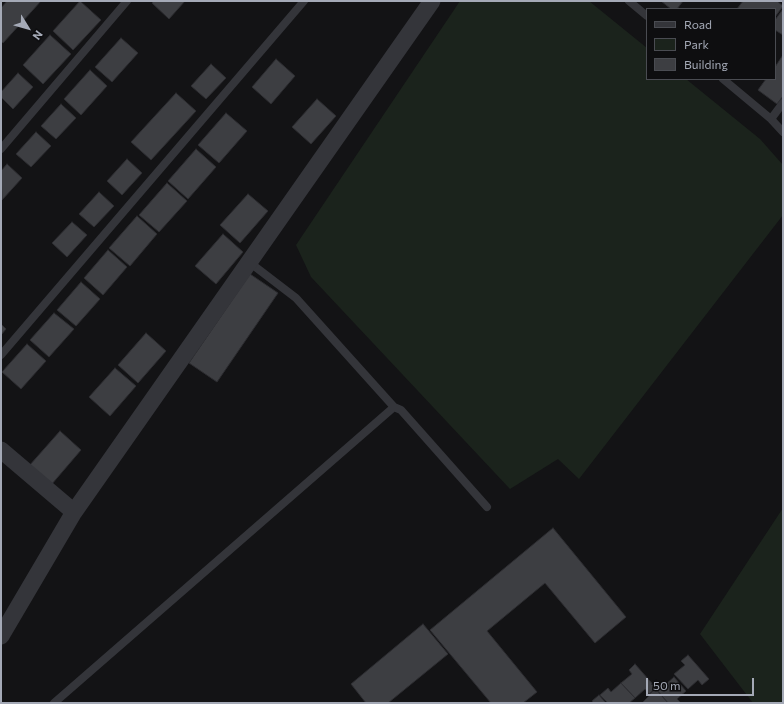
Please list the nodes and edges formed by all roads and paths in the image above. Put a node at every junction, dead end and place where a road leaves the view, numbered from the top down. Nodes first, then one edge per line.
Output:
1 (127, 1) edge
2 (304, 1) edge
3 (432, 1) edge
4 (629, 1) edge
5 (646, 15) edge
6 (724, 80) edge
7 (783, 103) edge
8 (772, 119) junction
9 (783, 132) edge
10 (1, 149) edge
11 (249, 262) junction
12 (1, 355) edge
13 (394, 406) junction
14 (1, 450) edge
15 (487, 507) dead end
16 (74, 512) junction
17 (1, 636) edge
18 (54, 703) edge

1 - 10 lane
2 - 12 lane
3 - 11 street
4 - 5 lane
6 - 8 lane
7 - 8 lane
8 - 9 lane
11 - 13 lane
11 - 16 street
13 - 15 lane
13 - 18 lane
14 - 16 street
16 - 17 street

